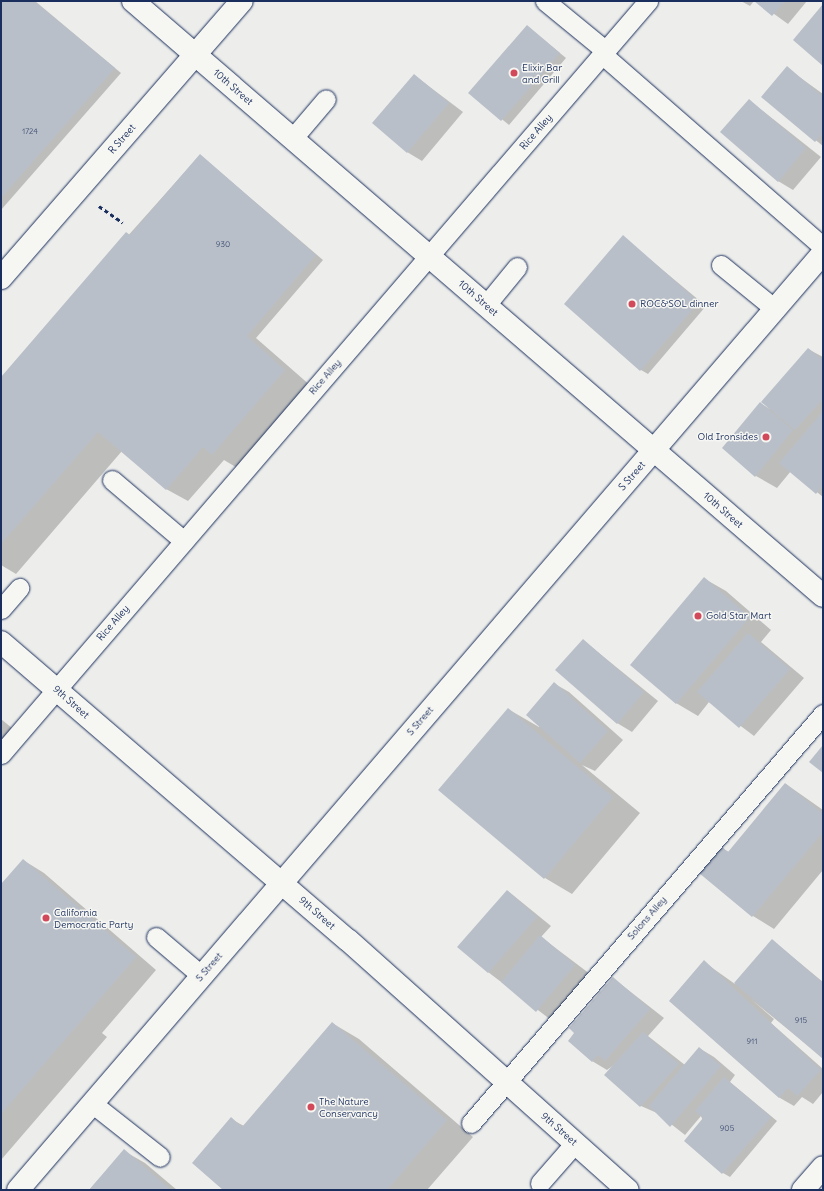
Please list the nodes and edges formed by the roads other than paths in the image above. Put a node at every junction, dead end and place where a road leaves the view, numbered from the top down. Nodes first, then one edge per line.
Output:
1 (133, 1) edge
2 (242, 1) edge
3 (545, 1) edge
4 (642, 3) edge
5 (604, 53) junction
6 (195, 55) junction
7 (326, 99) dead end
8 (292, 139) junction
9 (823, 247) edge
10 (823, 253) edge
11 (429, 256) junction
12 (721, 265) dead end
13 (517, 268) dead end
14 (1, 278) edge
15 (486, 305) junction
16 (775, 309) junction
17 (654, 450) junction
18 (112, 480) dead end
19 (184, 541) junction
20 (19, 588) dead end
21 (823, 596) edge
22 (1, 608) edge
23 (1, 642) edge
24 (56, 690) junction
25 (823, 714) edge
26 (1, 754) edge
27 (282, 883) junction
28 (156, 937) dead end
29 (202, 976) junction
30 (505, 1082) junction
31 (93, 1104) junction
32 (471, 1123) dead end
33 (575, 1143) junction
34 (160, 1157) dead end
35 (823, 1167) edge
36 (540, 1183) dead end
37 (18, 1190) edge
38 (628, 1190) edge
39 (803, 1190) edge

1 - 6 street, 10th Street
2 - 6 street, R Street
3 - 5 lane
4 - 5 lane, Rice Alley
5 - 9 lane
5 - 11 lane, Rice Alley
6 - 8 street, 10th Street
6 - 14 street, R Street
7 - 8 lane
8 - 11 street, 10th Street
10 - 16 street, S Street
11 - 15 street, 10th Street
11 - 19 lane, Rice Alley
12 - 16 lane
13 - 15 lane
15 - 17 street, 10th Street
16 - 17 street, S Street
17 - 21 street, 10th Street
17 - 27 street, S Street
18 - 19 lane
19 - 24 lane, Rice Alley
20 - 22 lane
23 - 24 street, 9th Street
24 - 26 lane, Rice Alley
24 - 27 street, 9th Street
25 - 30 lane, Solons Alley
27 - 29 street, S Street
27 - 30 street, 9th Street
28 - 29 lane
29 - 31 street, S Street
30 - 32 lane, Solons Alley
30 - 33 street, 9th Street
31 - 34 lane
31 - 37 street, S Street
33 - 36 lane
33 - 38 street, 9th Street
35 - 39 street

